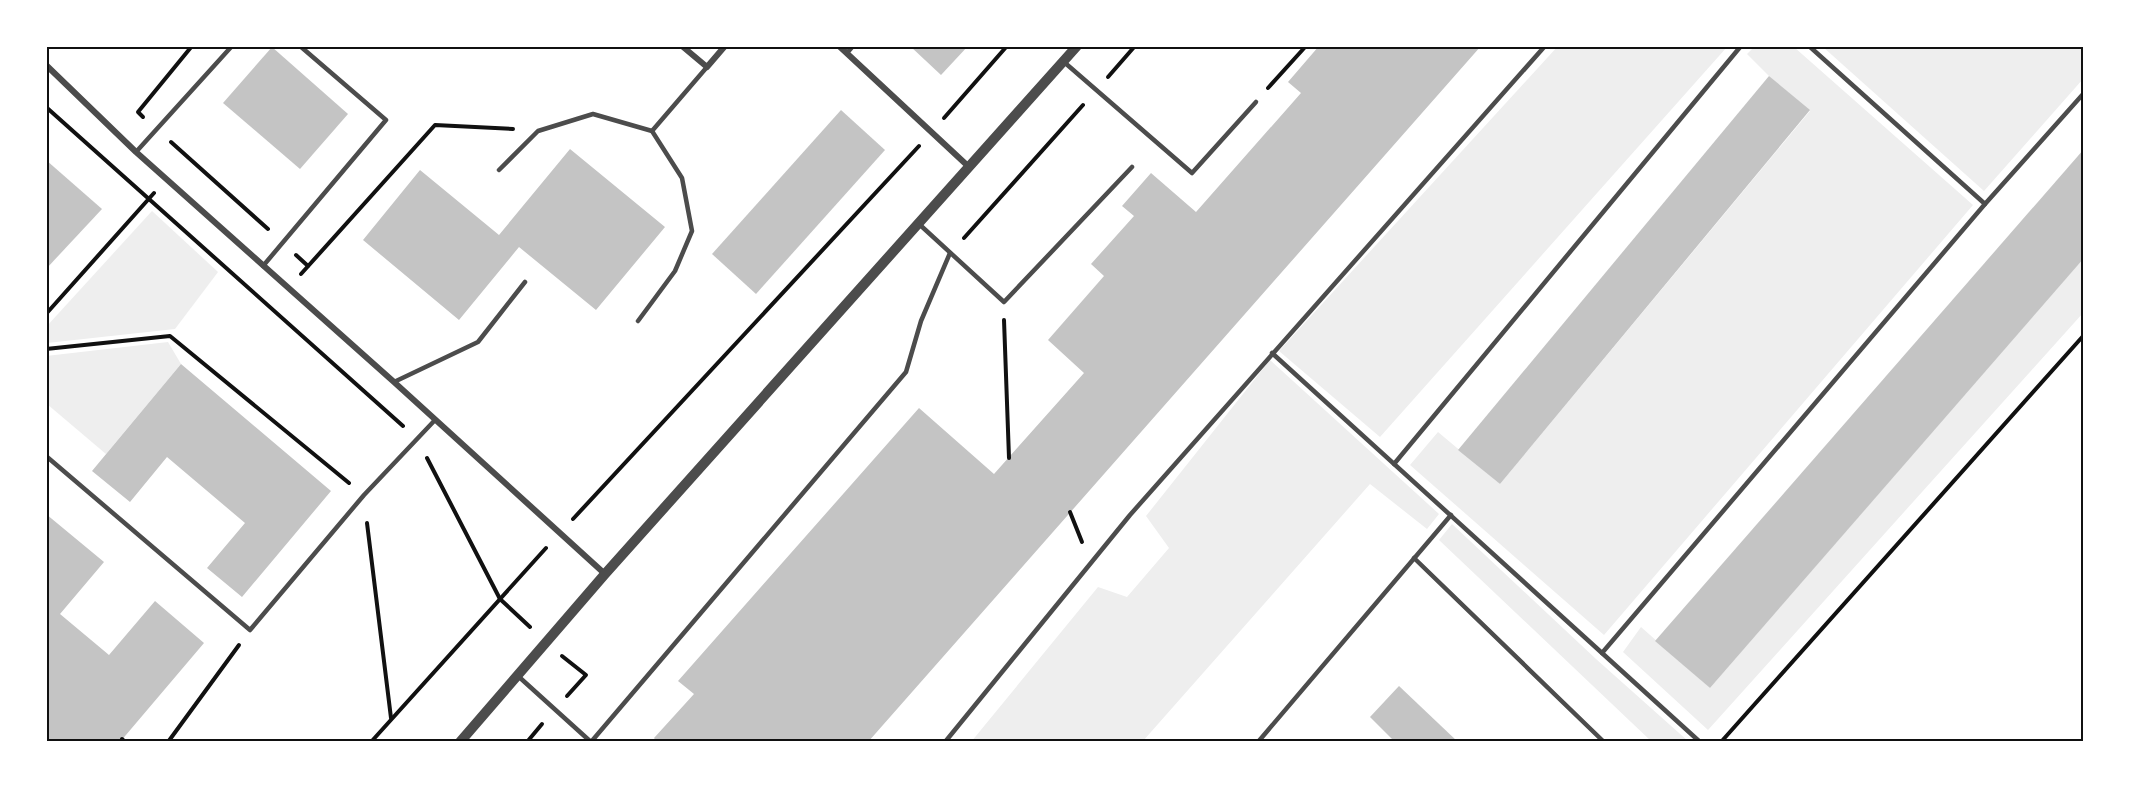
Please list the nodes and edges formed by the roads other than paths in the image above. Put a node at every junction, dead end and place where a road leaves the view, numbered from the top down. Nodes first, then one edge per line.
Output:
1 (232, 46) edge
2 (300, 46) edge
3 (682, 46) edge
4 (725, 46) edge
5 (839, 46) edge
6 (853, 46) edge
7 (1077, 46) edge
8 (1545, 46) edge
9 (1742, 46) edge
10 (1809, 46) edge
11 (847, 53) junction
12 (1064, 62) junction
13 (46, 64) edge
14 (707, 67) junction
15 (2084, 93) edge
16 (1256, 102) road end
17 (652, 131) junction
18 (136, 153) junction
19 (969, 167) junction
20 (1132, 167) dead end
21 (499, 170) dead end
22 (1985, 204) junction
23 (919, 224) junction
24 (950, 253) junction
25 (263, 266) junction
26 (525, 282) dead end
27 (638, 321) dead end
28 (1272, 353) junction
29 (394, 382) junction
30 (435, 420) junction
31 (46, 456) edge
32 (1394, 464) junction
33 (1451, 515) junction
34 (1414, 558) junction
35 (605, 574) junction
36 (1602, 653) junction
37 (518, 676) junction
38 (460, 741) edge
39 (591, 741) edge
40 (945, 741) edge
41 (1258, 741) edge
42 (1604, 741) edge
43 (1700, 741) edge

1 - 18 lane
2 - 25 lane
3 - 14 street
4 - 14 street
5 - 11 street
6 - 11 lane
7 - 12 street
8 - 28 lane
9 - 32 lane
10 - 22 lane
11 - 19 street
12 - 16 lane
12 - 19 street
13 - 18 street
14 - 17 lane
15 - 22 lane
17 - 21 lane
17 - 27 lane
18 - 25 street
19 - 23 street
20 - 24 lane
22 - 36 lane
23 - 24 lane
23 - 35 street
24 - 39 lane
25 - 29 street
26 - 29 lane
28 - 32 lane
28 - 40 lane
29 - 30 street
30 - 31 lane
30 - 35 street
32 - 33 lane
33 - 34 lane
33 - 36 lane
34 - 41 lane
34 - 42 lane
35 - 37 street
36 - 43 lane
37 - 38 street
37 - 39 lane

